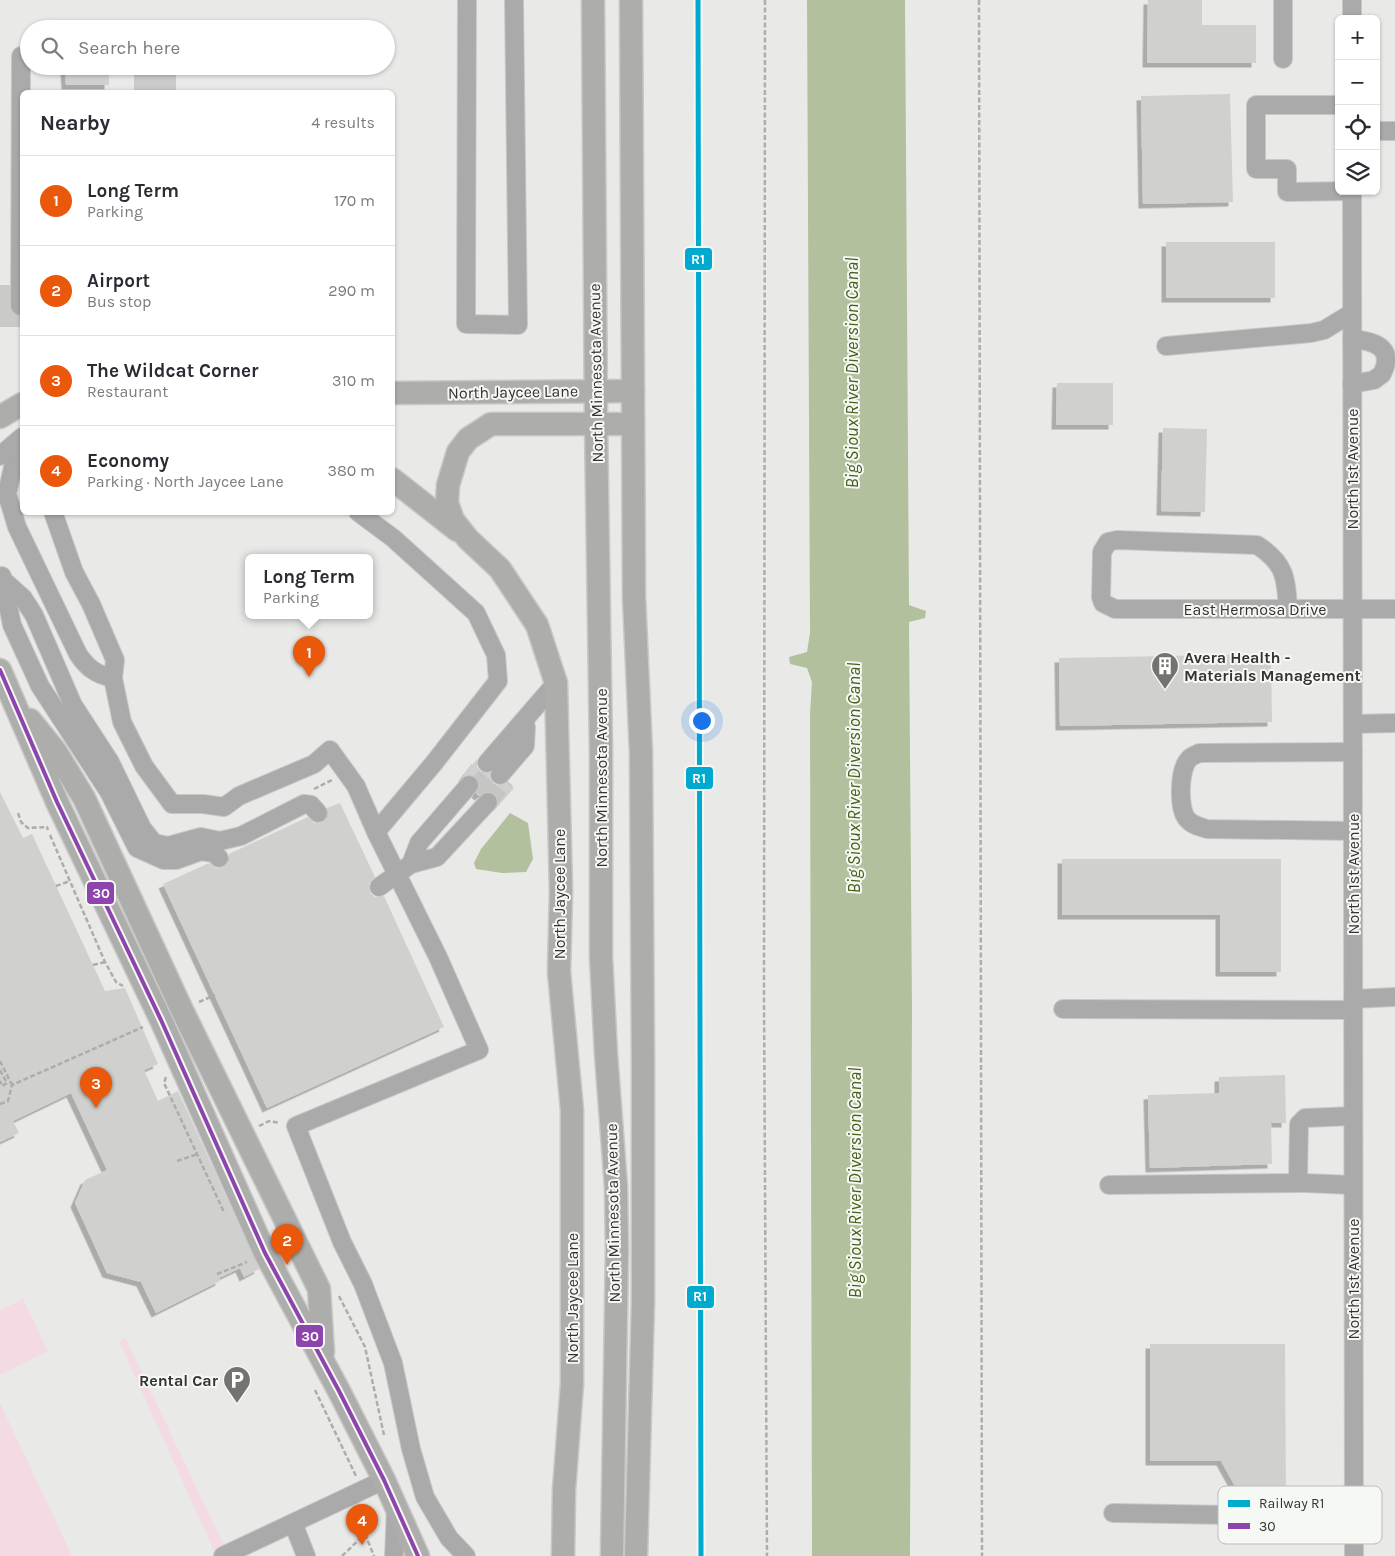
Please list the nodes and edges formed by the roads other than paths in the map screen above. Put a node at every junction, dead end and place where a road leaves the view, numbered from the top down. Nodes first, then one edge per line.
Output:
1 (467, 0) edge
2 (514, 0) edge
3 (593, 0) edge
4 (631, 0) edge
5 (1283, 0) edge
6 (1352, 0) edge
7 (1352, 15) edge
8 (1283, 59) dead end
9 (21, 75) edge
10 (21, 90) edge
11 (1335, 105) edge
12 (1380, 131) edge
13 (1395, 131) edge
14 (1335, 191) edge
15 (1352, 195) edge
16 (1352, 313) junction
17 (1352, 339) junction
18 (1166, 346) dead end
19 (1390, 359) edge
20 (1352, 384) junction
21 (595, 391) junction
22 (633, 392) junction
23 (395, 393) edge
24 (20, 405) edge
25 (0, 417) edge
26 (596, 423) junction
27 (633, 424) junction
28 (20, 440) edge
29 (20, 452) edge
30 (0, 456) edge
31 (395, 481) edge
32 (54, 515) edge
33 (362, 515) edge
34 (468, 539) junction
35 (1, 578) edge
36 (1288, 609) junction
37 (1353, 609) junction
38 (1395, 609) edge
39 (0, 670) edge
40 (113, 678) junction
41 (556, 683) junction
42 (15, 702) junction
43 (527, 720) junction
44 (1395, 723) edge
45 (1353, 724) junction
46 (1353, 752) junction
47 (478, 793) tunnel mouth
48 (318, 813) dead end
49 (1353, 830) junction
50 (376, 832) junction
51 (219, 858) dead end
52 (405, 869) junction
53 (379, 887) dead end
54 (1395, 997) edge
55 (1353, 1004) junction
56 (1063, 1009) dead end
57 (1353, 1116) junction
58 (1305, 1183) junction
59 (1353, 1184) junction
60 (1109, 1185) dead end
61 (324, 1362) junction
62 (384, 1480) junction
63 (1354, 1486) edge
64 (396, 1509) junction
65 (1113, 1513) dead end
66 (1218, 1515) edge
67 (293, 1523) junction
68 (223, 1556) edge
69 (306, 1556) edge
70 (394, 1556) edge
71 (418, 1556) edge
72 (466, 1556) edge
73 (563, 1556) edge
74 (612, 1556) edge
75 (636, 1556) edge

1 - 2 street
3 - 21 main road, North Minnesota Avenue
4 - 22 main road, North Minnesota Avenue
5 - 8 street
6 - 7 street
9 - 10 street
11 - 14 street
12 - 13 street
15 - 16 street, North 1st Avenue
16 - 17 street, North 1st Avenue
16 - 18 street
17 - 19 street
17 - 20 street, North 1st Avenue
19 - 20 street
20 - 37 street, North 1st Avenue
21 - 22 main road, North Jaycee Lane
21 - 23 main road, North Jaycee Lane
21 - 26 main road, North Minnesota Avenue
22 - 27 main road, North Minnesota Avenue
24 - 25 main road
26 - 27 main road, North Jaycee Lane
26 - 34 main road, North Jaycee Lane
26 - 74 main road, North Minnesota Avenue
27 - 75 main road, North Minnesota Avenue
28 - 30 street
29 - 40 street
31 - 34 main road
32 - 40 street
33 - 50 street
34 - 41 main road, North Jaycee Lane
35 - 48 street
35 - 51 street
36 - 36 street, East Hermosa Drive
36 - 37 street, East Hermosa Drive
37 - 38 street, East Hermosa Drive
37 - 45 street, North 1st Avenue
39 - 42 main road
40 - 50 street
41 - 43 street
41 - 73 main road, North Jaycee Lane
42 - 61 main road
42 - 61 main road
43 - 43 street
44 - 45 street
45 - 46 street, North 1st Avenue
46 - 49 street, North 1st Avenue
46 - 49 street
47 - 52 street
49 - 55 street, North 1st Avenue
50 - 52 street
52 - 53 street
52 - 72 street
54 - 55 street
55 - 56 street
55 - 57 street, North 1st Avenue
57 - 58 street
57 - 59 street, North 1st Avenue
58 - 59 street
58 - 60 street
59 - 63 street, North 1st Avenue
61 - 62 main road
62 - 64 main road
62 - 67 street
64 - 70 street
64 - 71 main road
65 - 66 street
67 - 68 street
67 - 69 street

